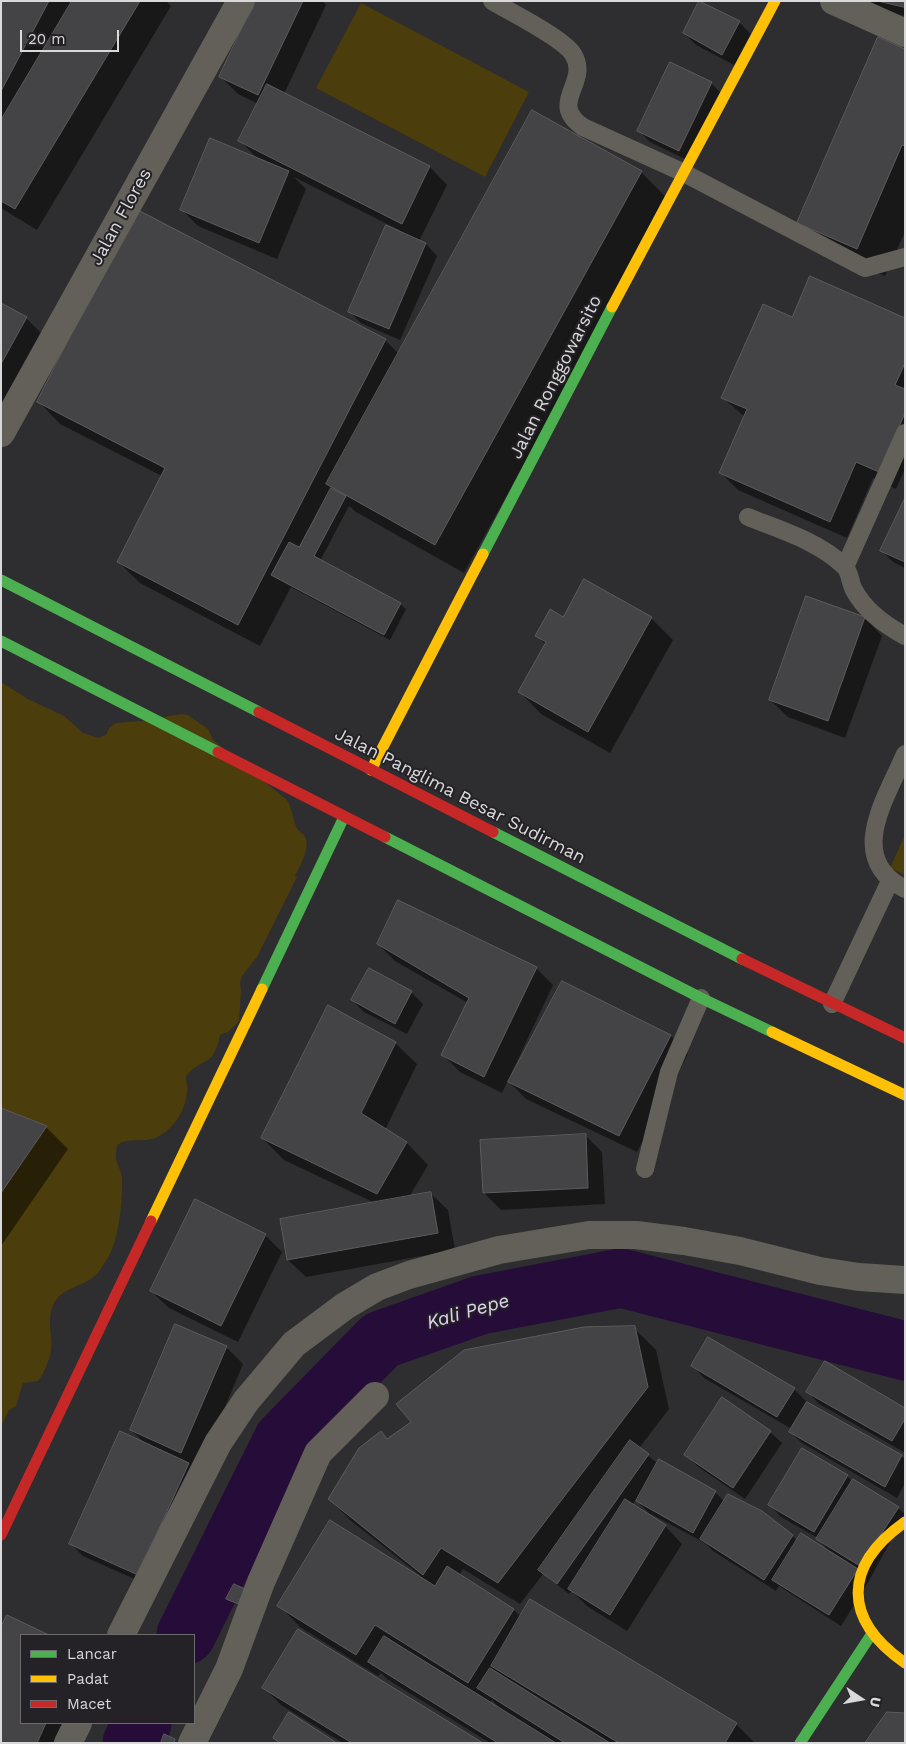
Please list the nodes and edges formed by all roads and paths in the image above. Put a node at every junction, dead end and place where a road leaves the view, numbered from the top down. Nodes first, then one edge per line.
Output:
1 (241, 1) edge
2 (492, 1) edge
3 (774, 1) edge
4 (834, 1) edge
5 (905, 33) edge
6 (682, 172) junction
7 (905, 257) edge
8 (1, 433) edge
9 (905, 434) edge
10 (748, 517) dead end
11 (845, 567) junction
12 (1, 580) edge
13 (905, 636) edge
14 (1, 641) edge
15 (905, 754) edge
16 (371, 770) junction
17 (344, 816) junction
18 (898, 885) edge
19 (700, 998) junction
20 (832, 1004) junction
21 (905, 1038) edge
22 (905, 1095) edge
23 (645, 1169) dead end
24 (905, 1280) edge
25 (375, 1396) dead end
26 (905, 1522) edge
27 (1, 1535) edge
28 (122, 1634) edge
29 (871, 1635) junction
30 (905, 1663) edge
31 (78, 1724) edge
32 (68, 1743) edge
33 (192, 1743) edge
34 (800, 1743) edge

1 - 8 street, Jalan Flores
2 - 6 lane
3 - 6 main road, Jalan Ronggowarsito
4 - 5 street
6 - 7 lane
6 - 16 main road, Jalan Ronggowarsito
9 - 11 lane
10 - 11 lane
11 - 13 lane
12 - 16 main road, Jalan Panglima Besar Sudirman
14 - 17 main road
15 - 18 lane
16 - 20 main road, Jalan Panglima Besar Sudirman
17 - 19 main road
17 - 27 main road
18 - 20 lane
19 - 22 main road
19 - 23 lane
20 - 21 main road, Jalan Panglima Besar Sudirman
24 - 28 street
25 - 33 street
26 - 29 main road
29 - 30 main road
29 - 34 main road
31 - 32 street

